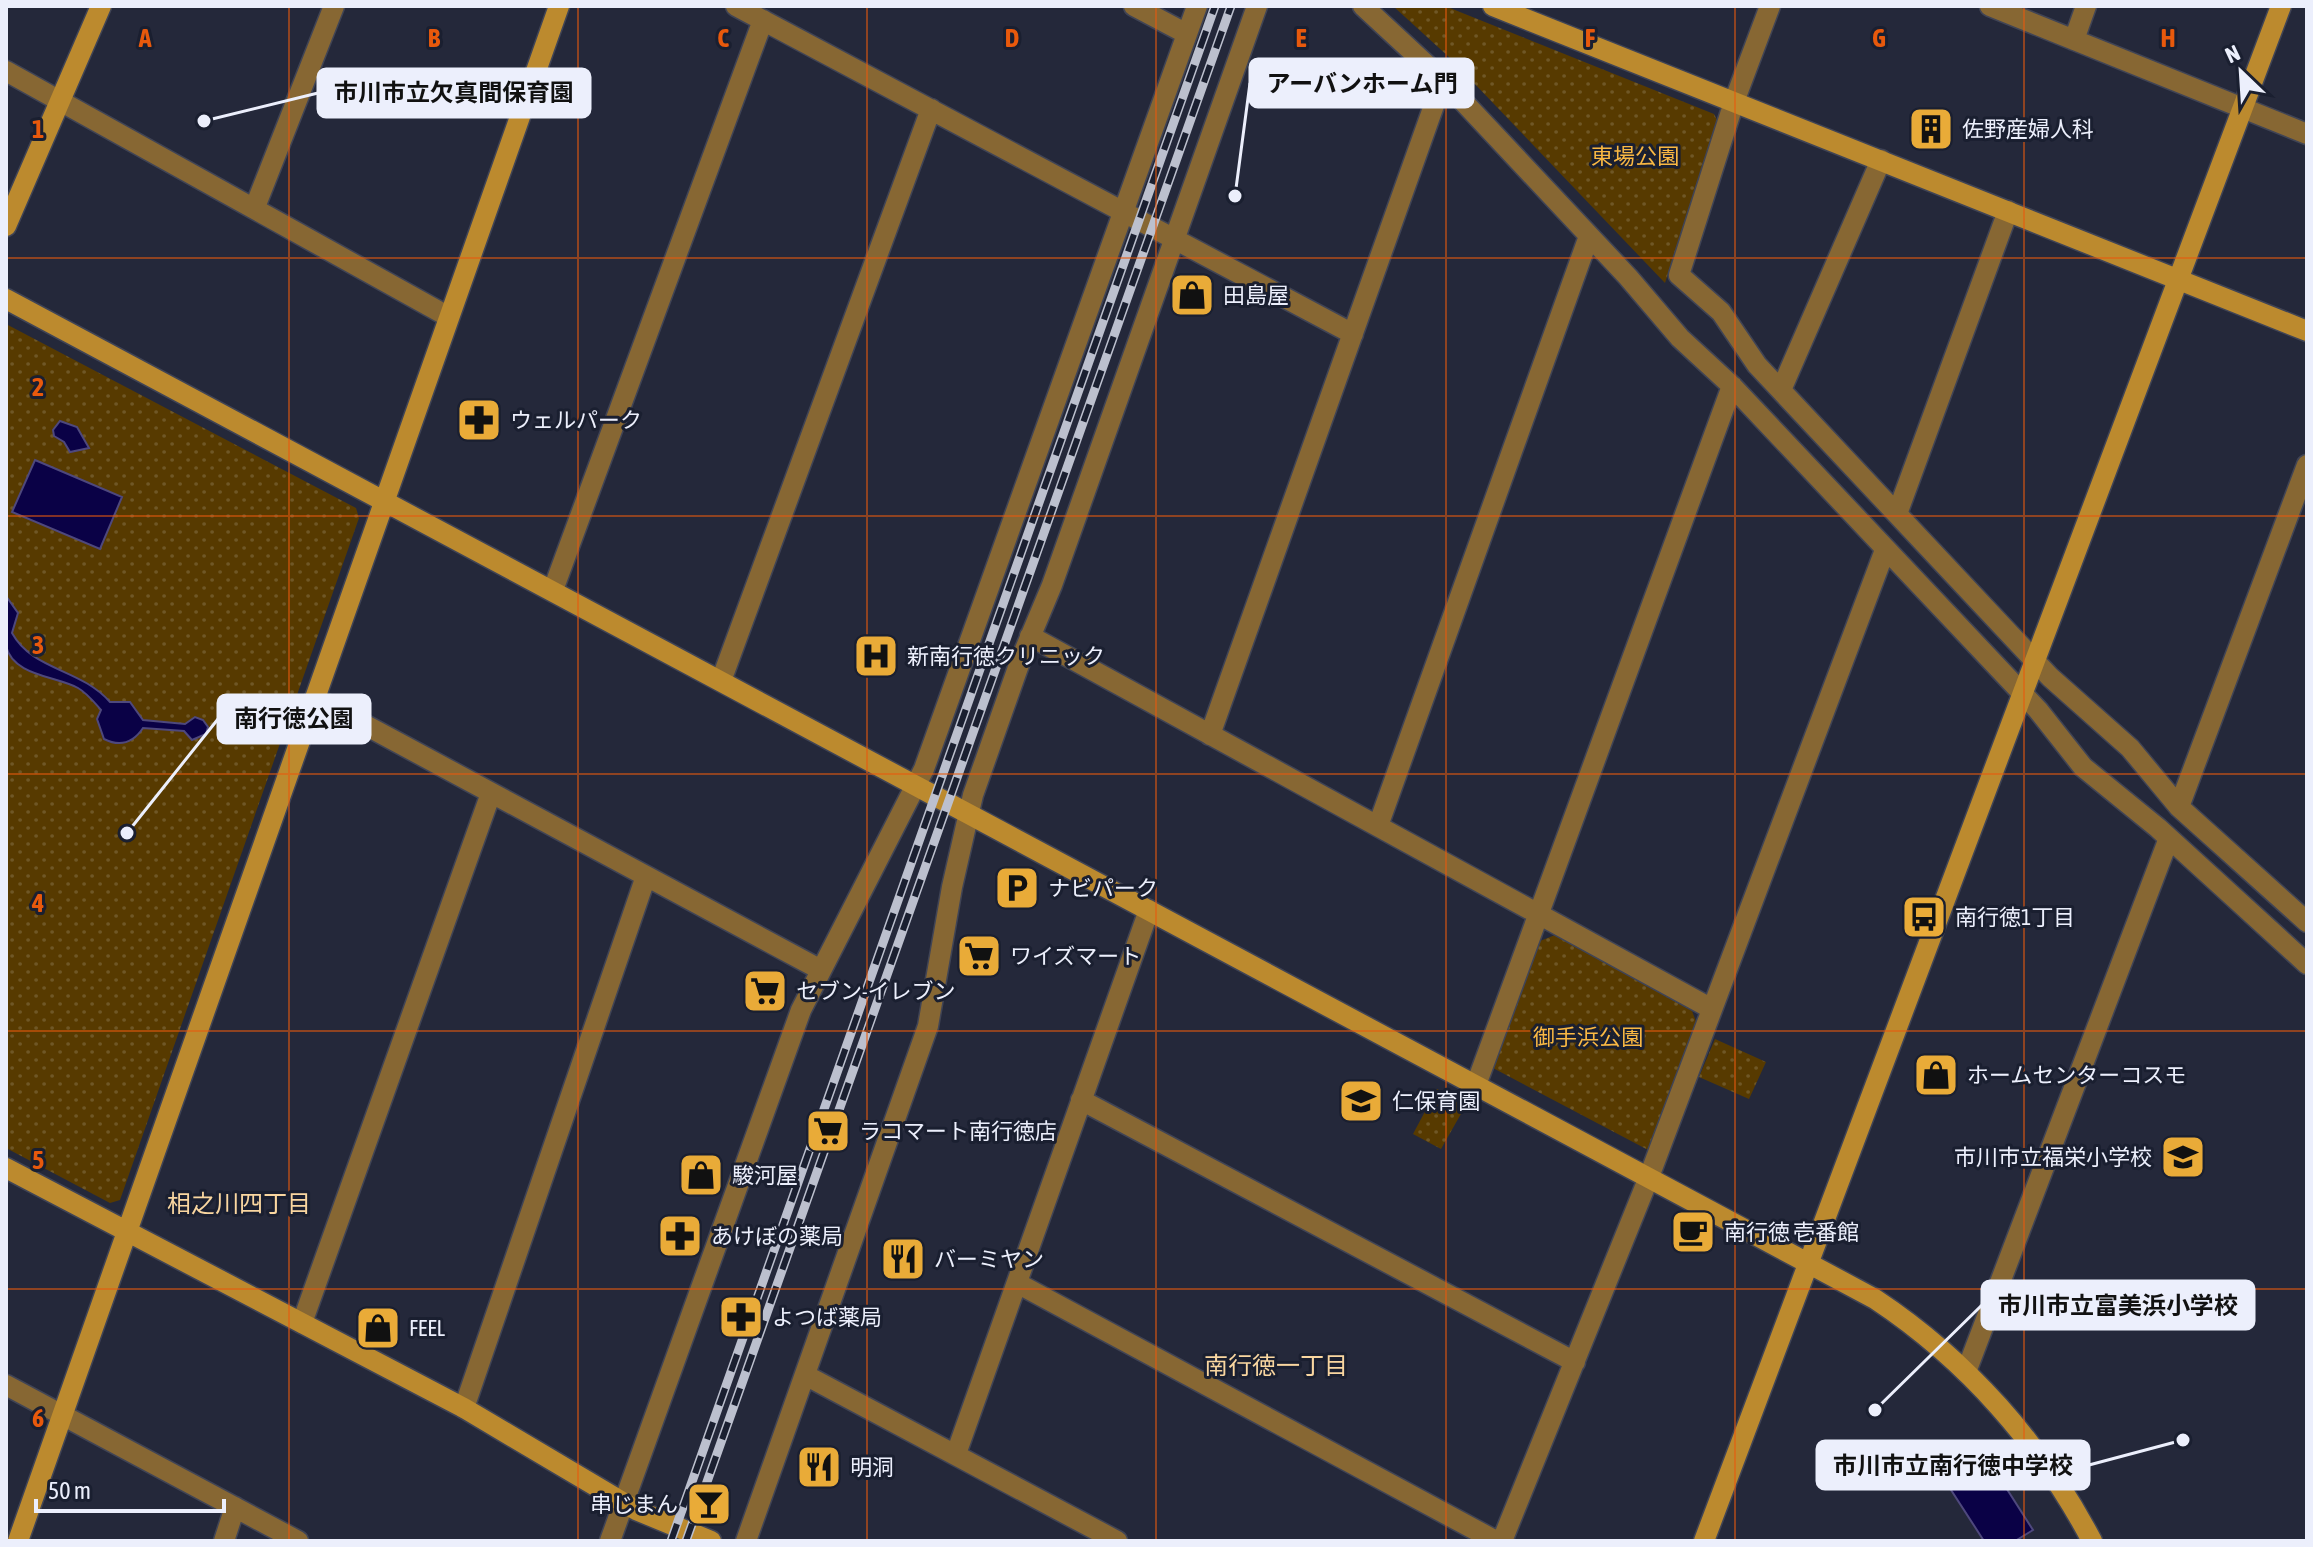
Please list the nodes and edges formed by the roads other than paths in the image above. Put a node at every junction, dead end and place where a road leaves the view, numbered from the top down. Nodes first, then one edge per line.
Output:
1 (101, 6) edge
2 (334, 6) edge
3 (559, 6) edge
4 (736, 6) edge
5 (1134, 6) edge
6 (1197, 6) edge
7 (1257, 6) edge
8 (1363, 6) edge
9 (1493, 6) edge
10 (1770, 6) edge
11 (1990, 6) edge
12 (2086, 6) edge
13 (2281, 6) edge
14 (763, 20) junction
15 (1187, 34) junction
16 (2074, 40) junction
17 (6, 71) edge
18 (1443, 80) junction
19 (59, 101) junction
20 (1734, 102) junction
21 (2243, 108) junction
22 (931, 109) junction
23 (2307, 134) edge
24 (1881, 160) junction
25 (255, 207) junction
26 (2008, 211) junction
27 (1125, 213) junction
28 (6, 226) edge
29 (1589, 236) junction
30 (1175, 241) junction
31 (2178, 281) junction
32 (6, 299) edge
33 (449, 317) junction
34 (2307, 331) edge
35 (1353, 334) junction
36 (1732, 386) junction
37 (1781, 390) junction
38 (2307, 465) edge
39 (385, 501) junction
40 (1897, 514) junction
41 (1885, 550) junction
42 (553, 590) junction
43 (1030, 636) junction
44 (2035, 661) junction
45 (721, 681) junction
46 (2022, 695) junction
47 (315, 698) junction
48 (1210, 735) junction
49 (916, 786) junction
50 (491, 793) junction
51 (2179, 807) junction
52 (968, 814) junction
53 (1378, 826) junction
54 (2169, 838) junction
55 (646, 876) junction
56 (1149, 910) junction
57 (1539, 914) junction
58 (2306, 918) edge
59 (2307, 964) edge
60 (821, 970) junction
61 (1712, 1009) junction
62 (1476, 1085) junction
63 (1081, 1100) junction
64 (6, 1168) edge
65 (1649, 1177) junction
66 (125, 1231) junction
67 (1808, 1262) junction
68 (1017, 1283) junction
69 (302, 1323) junction
70 (1575, 1362) junction
71 (1966, 1372) junction
72 (807, 1376) junction
73 (6, 1385) edge
74 (464, 1408) junction
75 (62, 1415) junction
76 (956, 1454) junction
77 (625, 1503) junction
78 (235, 1507) junction
79 (18, 1541) edge
80 (224, 1541) edge
81 (298, 1541) edge
82 (610, 1541) edge
83 (711, 1541) edge
84 (746, 1541) edge
85 (1117, 1541) edge
86 (1499, 1541) edge
87 (1704, 1541) edge
88 (2092, 1541) edge

1 - 19 street
2 - 25 street
3 - 33 street
4 - 14 street
5 - 15 street
6 - 15 street
7 - 30 street
8 - 18 street
9 - 20 street
10 - 20 street
11 - 16 street
12 - 16 street
13 - 21 street
14 - 22 street
14 - 42 street
15 - 27 street
16 - 21 street
17 - 19 street
18 - 29 street
18 - 35 street
19 - 25 street
19 - 28 street
20 - 24 street
20 - 37 street
21 - 23 street
21 - 31 street
22 - 27 street
22 - 45 street
24 - 26 street
24 - 37 street
25 - 33 street
26 - 31 street
26 - 40 street
27 - 30 street
27 - 49 street
29 - 36 street
29 - 53 street
30 - 35 street
30 - 43 street
31 - 34 street
31 - 44 street
32 - 39 street
33 - 39 street
35 - 48 street
36 - 41 street
36 - 57 street
37 - 40 street
38 - 51 street
39 - 42 street
39 - 47 street
40 - 44 street
41 - 46 street
41 - 61 street
42 - 45 street
43 - 48 street
43 - 52 street
44 - 46 street
44 - 51 street
45 - 49 street
46 - 54 street
46 - 67 street
47 - 50 street
47 - 66 street
48 - 53 street
49 - 52 street
49 - 60 street
50 - 55 street
50 - 69 street
51 - 58 street
52 - 56 street
52 - 72 street
53 - 57 street
54 - 59 street
54 - 71 street
55 - 60 street
55 - 74 street
56 - 62 street
56 - 63 street
57 - 61 street
57 - 62 street
60 - 77 street
61 - 65 street
62 - 65 street
63 - 68 street
63 - 70 street
64 - 66 street
65 - 67 street
65 - 70 street
66 - 69 street
66 - 75 street
67 - 71 street
67 - 87 street
68 - 76 street
68 - 86 street
69 - 74 street
70 - 86 street
71 - 88 street
72 - 76 street
72 - 84 street
73 - 75 street
74 - 77 street
75 - 78 street
75 - 79 street
76 - 85 street
77 - 82 street
77 - 83 street
78 - 80 street
78 - 81 street

